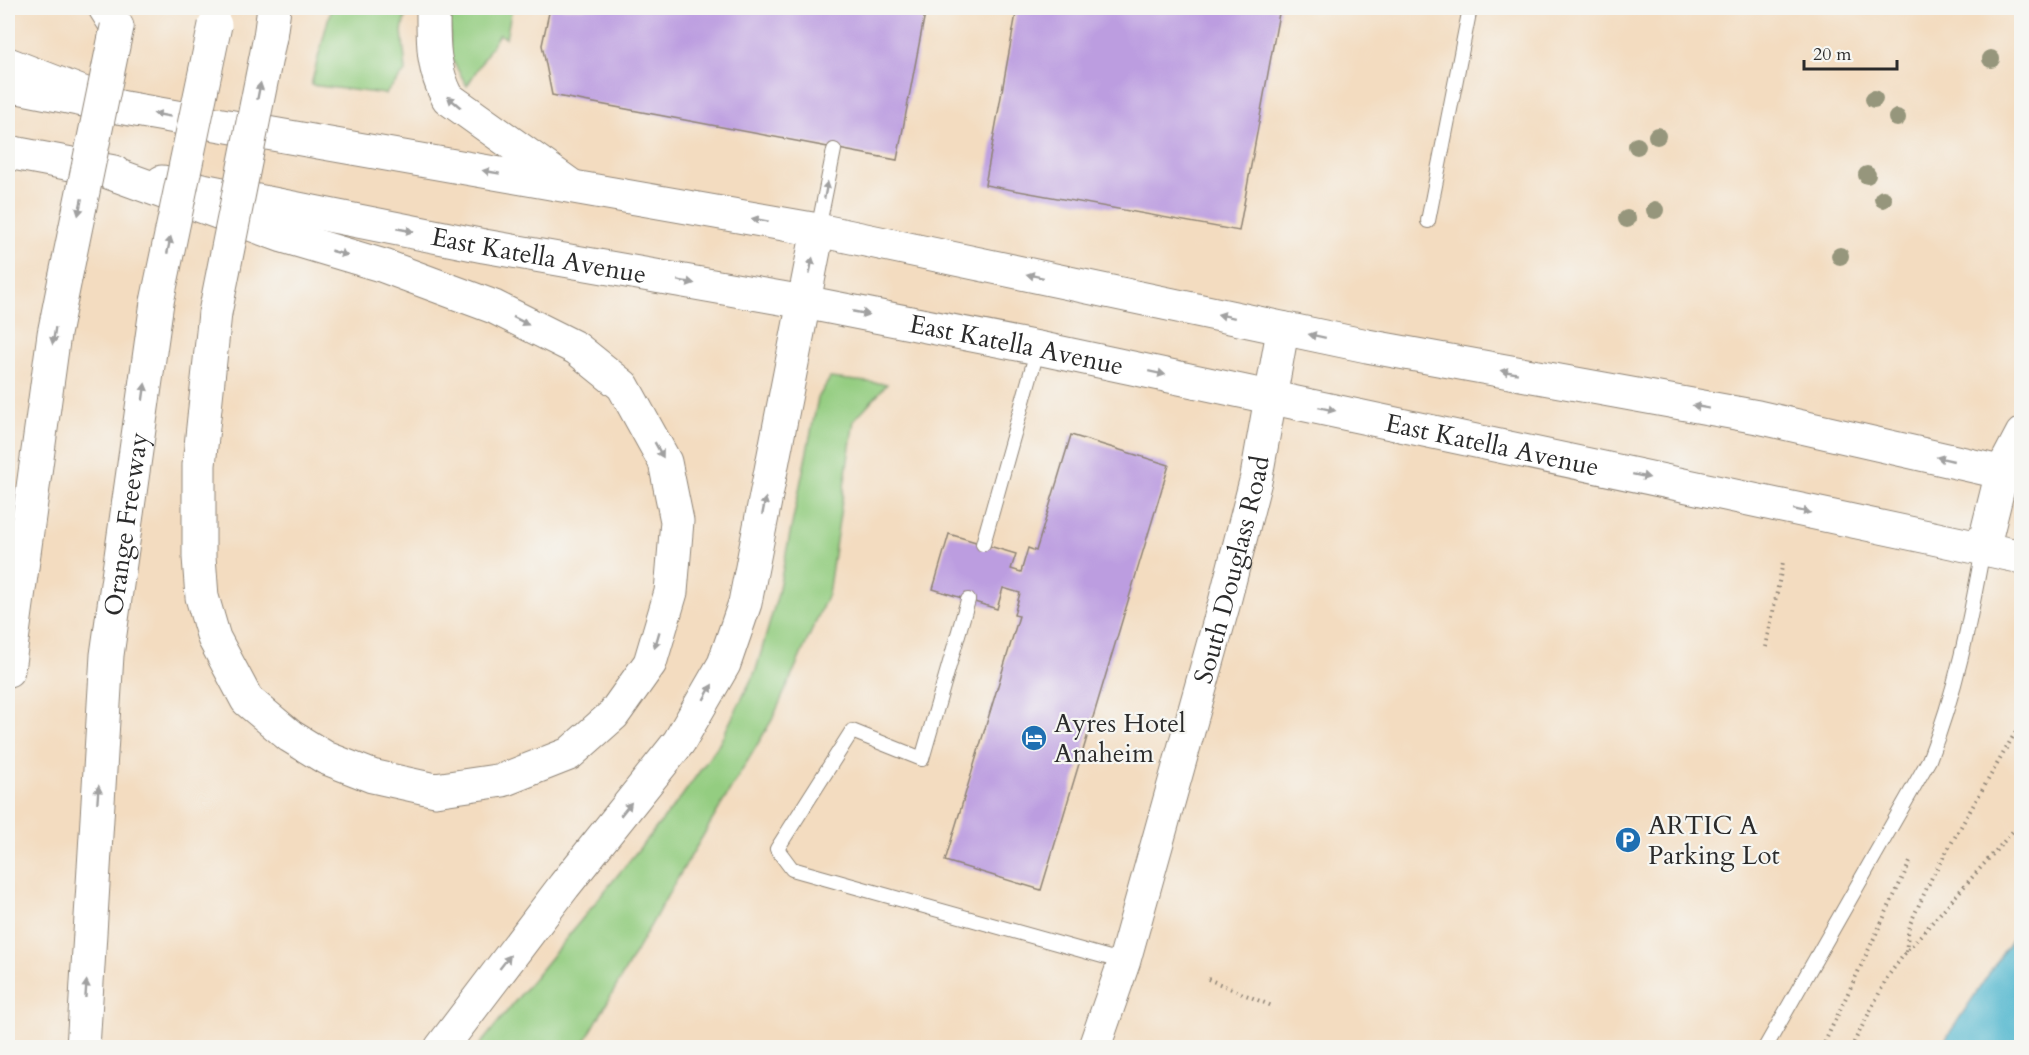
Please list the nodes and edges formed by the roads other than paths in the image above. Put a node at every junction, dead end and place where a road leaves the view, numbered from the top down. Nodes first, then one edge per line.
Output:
1 (433, 8) edge
2 (1470, 8) edge
3 (115, 14) edge
4 (218, 16) edge
5 (272, 22) edge
6 (8, 64) edge
7 (8, 85) edge
8 (118, 107) junction
9 (834, 150) dead end
10 (8, 152) edge
11 (100, 170) junction
12 (570, 185) junction
13 (1428, 221) dead end
14 (818, 231) junction
15 (804, 302) junction
16 (1283, 328) junction
17 (1038, 348) junction
18 (1270, 397) junction
19 (2022, 434) edge
20 (2012, 475) edge
21 (983, 544) dead end
22 (1983, 549) junction
23 (2022, 557) edge
24 (968, 600) dead end
25 (8, 670) edge
26 (1124, 962) junction
27 (82, 1047) edge
28 (441, 1047) edge
29 (1094, 1047) edge
30 (1765, 1047) edge

12 -> 1 main road
2 - 13 lane
3 -> 25 main road, bridge
27 -> 4 main road, Orange Freeway, bridge
11 -> 5 main road, bridge
6 - 8 main road
7 - 8 main road
12 -> 8 main road
14 -> 9 lane
10 - 11 main road, East Katella Avenue
11 -> 15 main road, East Katella Avenue
14 -> 12 main road
15 -> 14 main road
16 -> 14 main road
15 -> 17 main road, East Katella Avenue
28 -> 15 main road
16 - 18 street, South Douglass Road
20 -> 16 main road
17 -> 18 main road, East Katella Avenue
17 - 21 lane
18 -> 22 main road, East Katella Avenue
18 - 26 street, South Douglass Road
19 - 20 main road
20 - 22 main road
22 - 23 main road, East Katella Avenue
22 - 30 lane
24 - 26 lane
26 - 29 street, South Douglass Road

